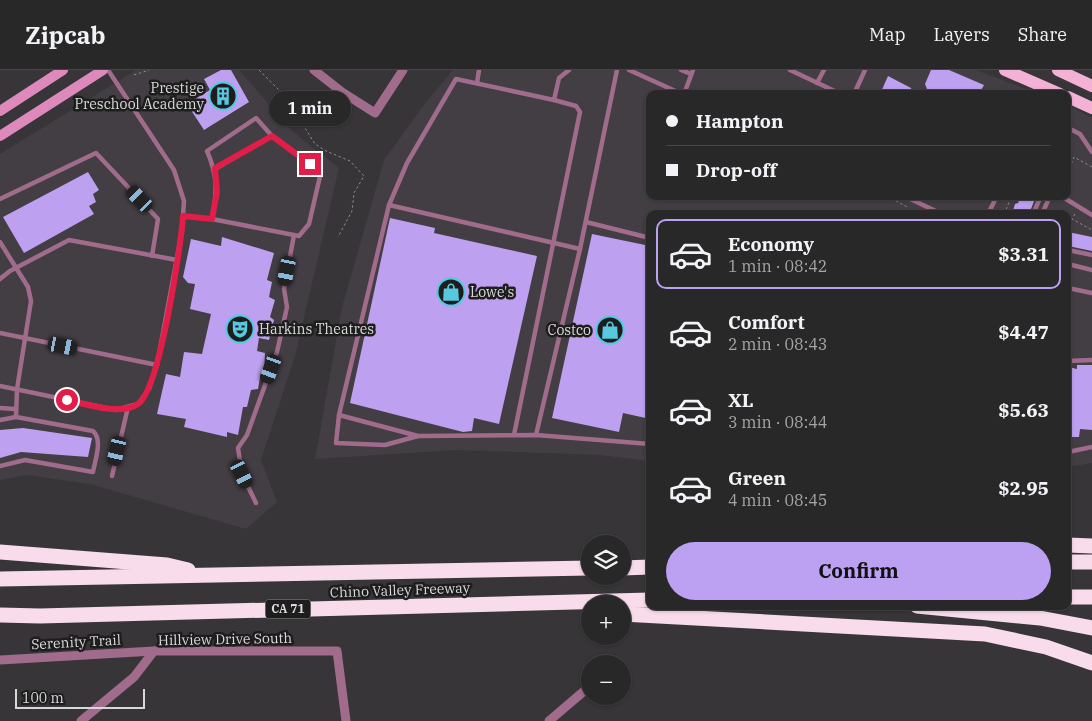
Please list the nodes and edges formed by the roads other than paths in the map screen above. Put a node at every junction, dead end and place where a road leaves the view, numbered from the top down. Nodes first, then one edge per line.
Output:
1 (64, 70) edge
2 (103, 70) edge
3 (108, 70) edge
4 (314, 70) edge
5 (404, 70) edge
6 (479, 70) edge
7 (570, 70) edge
8 (617, 70) edge
9 (629, 70) edge
10 (681, 70) edge
11 (790, 70) edge
12 (824, 70) edge
13 (865, 70) edge
14 (1005, 70) edge
15 (1058, 70) edge
16 (692, 72) edge
17 (817, 82) junction
18 (477, 83) junction
19 (1092, 86) edge
20 (674, 90) edge
21 (685, 90) edge
22 (834, 90) edge
23 (856, 90) edge
24 (1051, 90) edge
25 (1071, 98) edge
26 (554, 100) junction
27 (1092, 108) edge
28 (0, 111) edge
29 (1071, 130) edge
30 (0, 136) edge
31 (272, 136) junction
32 (1092, 152) edge
33 (215, 168) junction
34 (0, 200) edge
35 (912, 200) edge
36 (1068, 200) edge
37 (389, 205) junction
38 (934, 210) edge
39 (1092, 215) edge
40 (183, 216) junction
41 (212, 219) junction
42 (586, 222) junction
43 (294, 235) junction
44 (646, 237) edge
45 (0, 242) edge
46 (552, 243) junction
47 (580, 249) junction
48 (1071, 251) edge
49 (1092, 255) edge
50 (152, 256) junction
51 (177, 260) junction
52 (1071, 265) edge
53 (15, 268) junction
54 (1092, 270) edge
55 (0, 279) edge
56 (1071, 289) edge
57 (1092, 293) edge
58 (0, 332) edge
59 (25, 339) junction
60 (1092, 360) edge
61 (1071, 361) edge
62 (158, 365) junction
63 (0, 386) edge
64 (17, 389) junction
65 (128, 407) junction
66 (0, 408) edge
67 (15, 410) junction
68 (339, 415) junction
69 (16, 417) junction
70 (0, 420) edge
71 (514, 435) junction
72 (536, 435) junction
73 (418, 436) junction
74 (646, 444) edge
75 (1092, 447) edge
76 (1071, 451) edge
77 (0, 466) edge
78 (112, 476) dead end
79 (256, 503) dead end
80 (1071, 545) edge
81 (1092, 546) edge
82 (0, 552) edge
83 (1071, 562) edge
84 (1092, 562) edge
85 (646, 567) edge
86 (581, 568) edge
87 (631, 568) edge
88 (206, 575) junction
89 (0, 579) edge
90 (1071, 596) edge
91 (1092, 597) edge
92 (646, 600) edge
93 (575, 602) junction
94 (581, 604) edge
95 (958, 610) edge
96 (631, 614) edge
97 (0, 616) edge
98 (1092, 628) edge
99 (154, 651) junction
100 (0, 660) edge
101 (1092, 663) edge
102 (581, 694) edge
103 (81, 721) edge
104 (346, 721) edge
105 (548, 721) edge

1 - 28 main road
2 - 30 main road
3 - 40 lane
4 - 5 street
6 - 18 lane
7 - 26 lane
8 - 42 lane
9 - 20 lane
10 - 16 lane
11 - 17 lane
12 - 17 lane
13 - 23 lane
14 - 24 main road
15 - 19 main road
16 - 21 lane
17 - 22 lane
18 - 26 lane
18 - 37 lane
25 - 27 main road
26 - 46 lane
29 - 32 lane
31 - 33 lane
31 - 33 lane
31 - 43 lane
33 - 41 lane
34 - 50 lane
35 - 38 lane
36 - 39 lane
37 - 46 lane
37 - 68 lane
40 - 41 lane
40 - 51 lane
41 - 43 lane
42 - 44 lane
42 - 47 lane
43 - 79 lane
45 - 53 lane
46 - 47 lane
46 - 71 lane
47 - 72 lane
48 - 49 lane
50 - 51 lane
50 - 53 lane
51 - 62 lane
52 - 54 lane
53 - 55 lane
53 - 59 lane
56 - 57 lane
58 - 59 lane
59 - 62 lane
59 - 64 lane
60 - 61 lane
62 - 65 lane
63 - 64 lane
64 - 65 lane
64 - 67 lane
65 - 78 lane
66 - 67 lane
67 - 69 lane
68 - 73 lane
68 - 73 lane
69 - 70 lane
69 - 77 lane
71 - 72 lane
71 - 73 lane
72 - 74 lane
75 - 76 lane
80 - 81 highway
82 - 88 highway
83 - 84 highway
85 - 87 highway
86 - 88 highway, Chino Valley Freeway
88 - 89 highway, Chino Valley Freeway
90 - 91 highway
92 - 93 highway, Chino Valley Freeway / CA 71
93 - 94 highway
93 - 97 highway, Chino Valley Freeway / CA 71
95 - 98 highway
96 - 101 highway
99 - 100 street, Serenity Trail
99 - 103 street, Hillview Drive South
99 - 104 street, Hillview Drive South
102 - 105 street

